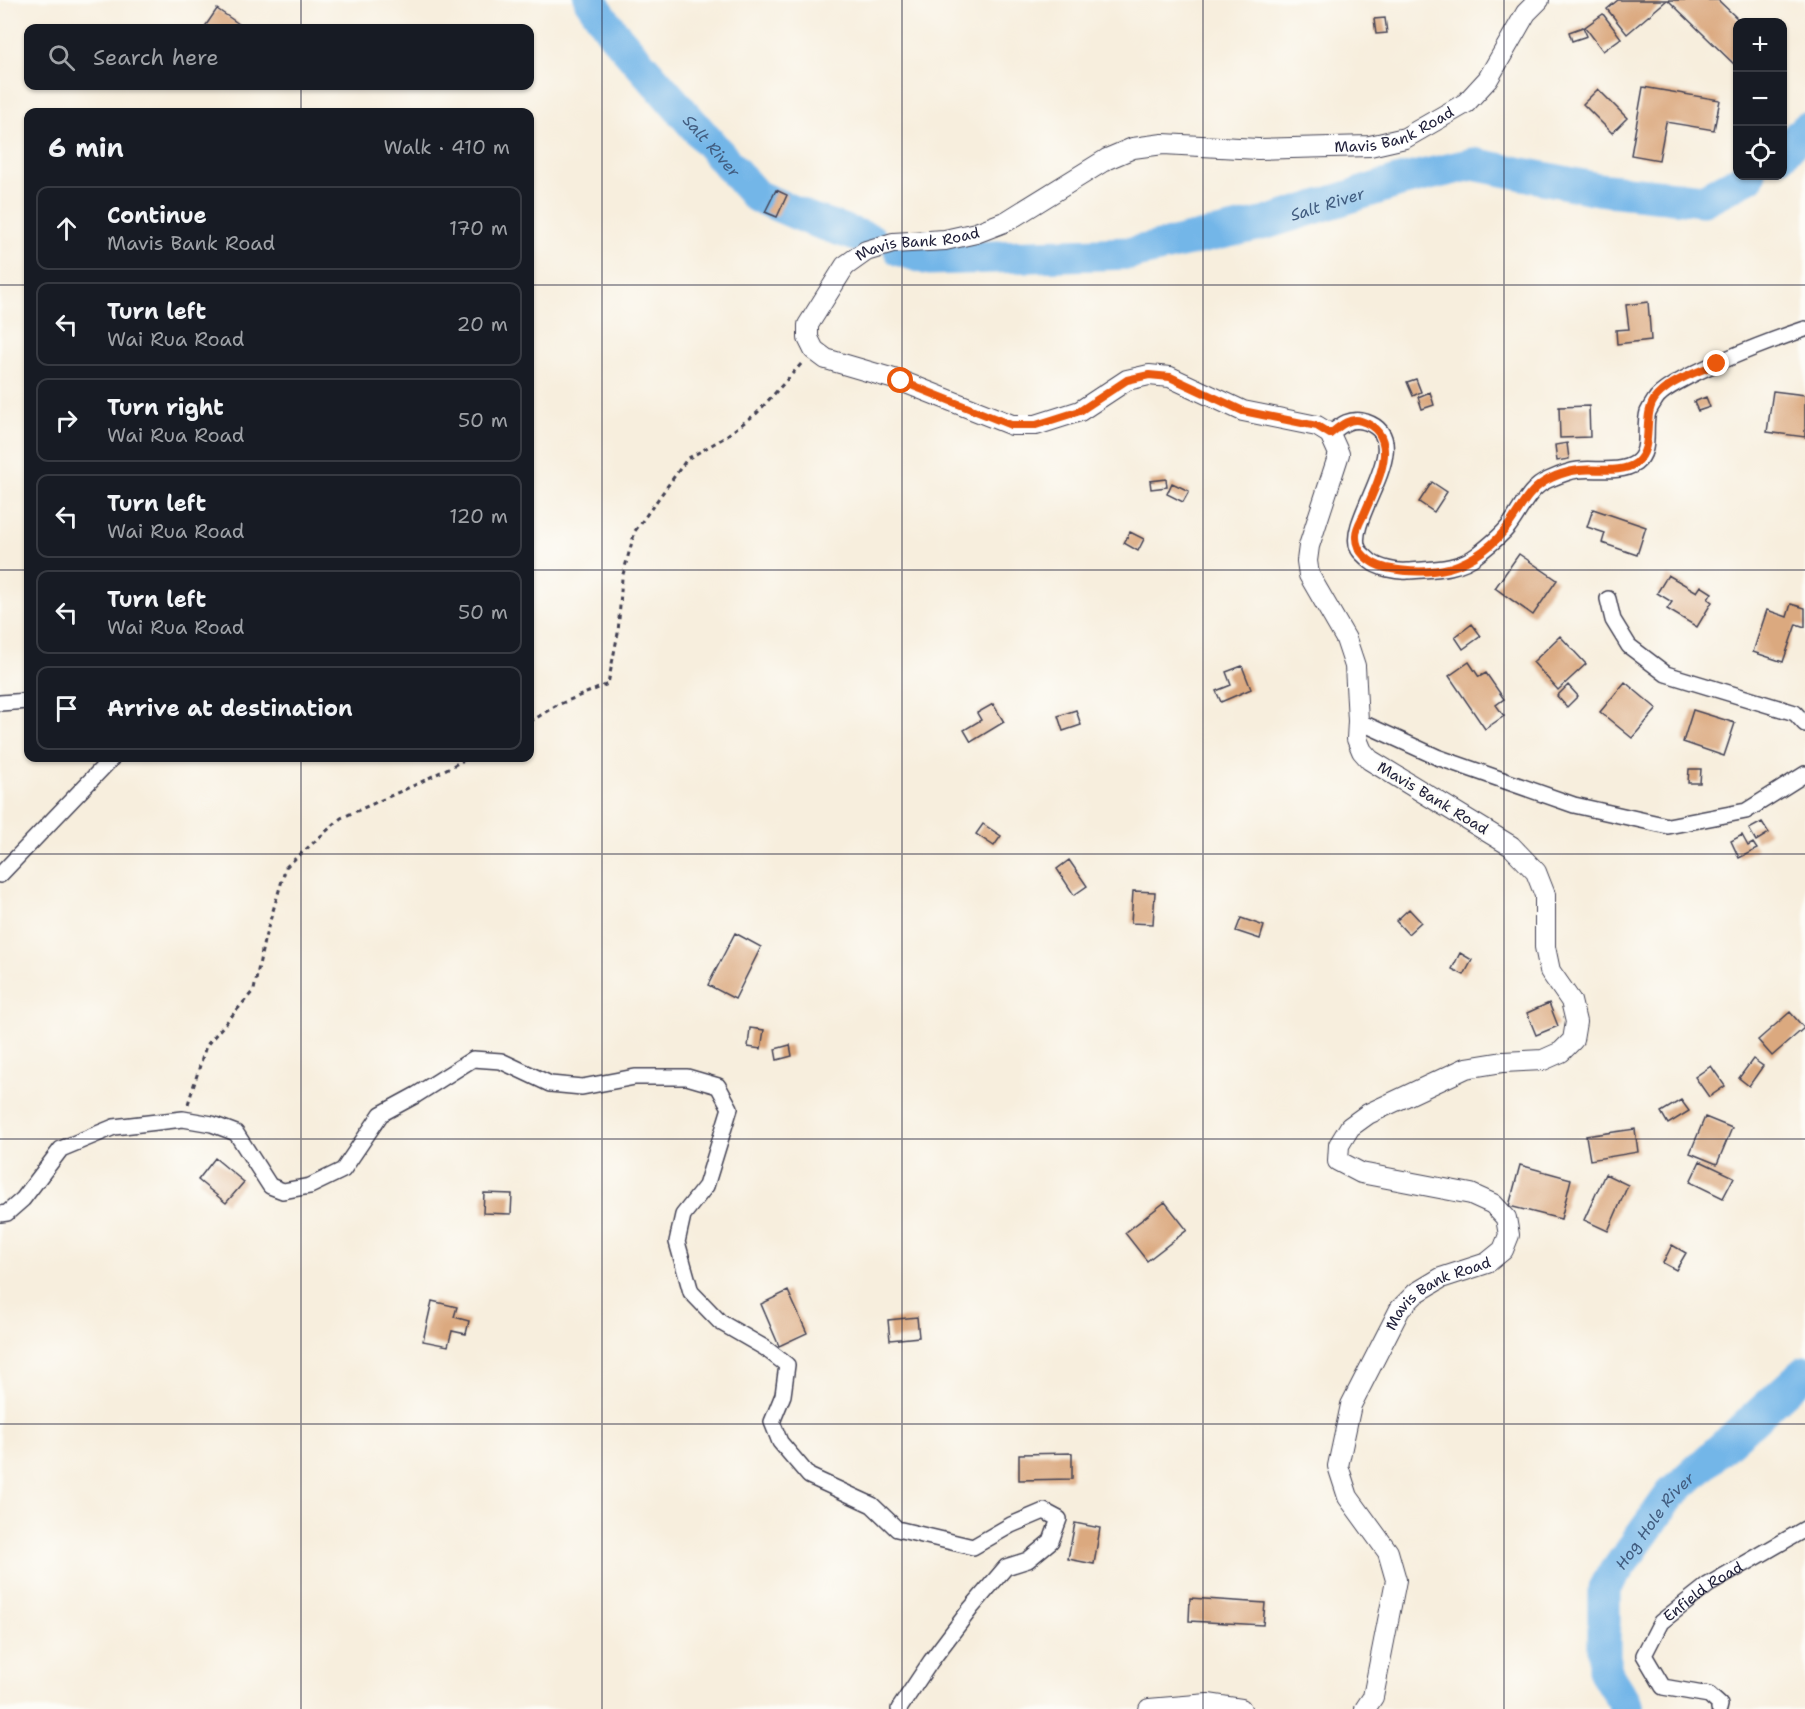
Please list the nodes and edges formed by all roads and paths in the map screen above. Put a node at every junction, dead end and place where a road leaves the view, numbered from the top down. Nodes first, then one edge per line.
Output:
1 (1539, 0) edge
2 (1805, 329) edge
3 (814, 350) junction
4 (1330, 434) junction
5 (1608, 599) dead end
6 (24, 701) edge
7 (0, 703) edge
8 (534, 719) edge
9 (1358, 721) junction
10 (1805, 724) edge
11 (108, 762) edge
12 (460, 762) edge
13 (1805, 774) edge
14 (0, 875) edge
15 (183, 1119) junction
16 (0, 1214) edge
17 (1805, 1529) edge
18 (899, 1709) edge
19 (1149, 1709) edge
20 (1241, 1709) edge
21 (1365, 1709) edge
22 (1719, 1709) edge

1 - 3 street, Mavis Bank Road
2 - 4 street
3 - 4 street
3 - 8 path
4 - 9 street, Mavis Bank Road
5 - 10 street
6 - 7 street
9 - 13 street
9 - 21 street, Mavis Bank Road
11 - 14 street
12 - 15 path
15 - 16 street
15 - 18 street
17 - 22 street, Enfield Road
19 - 20 street

